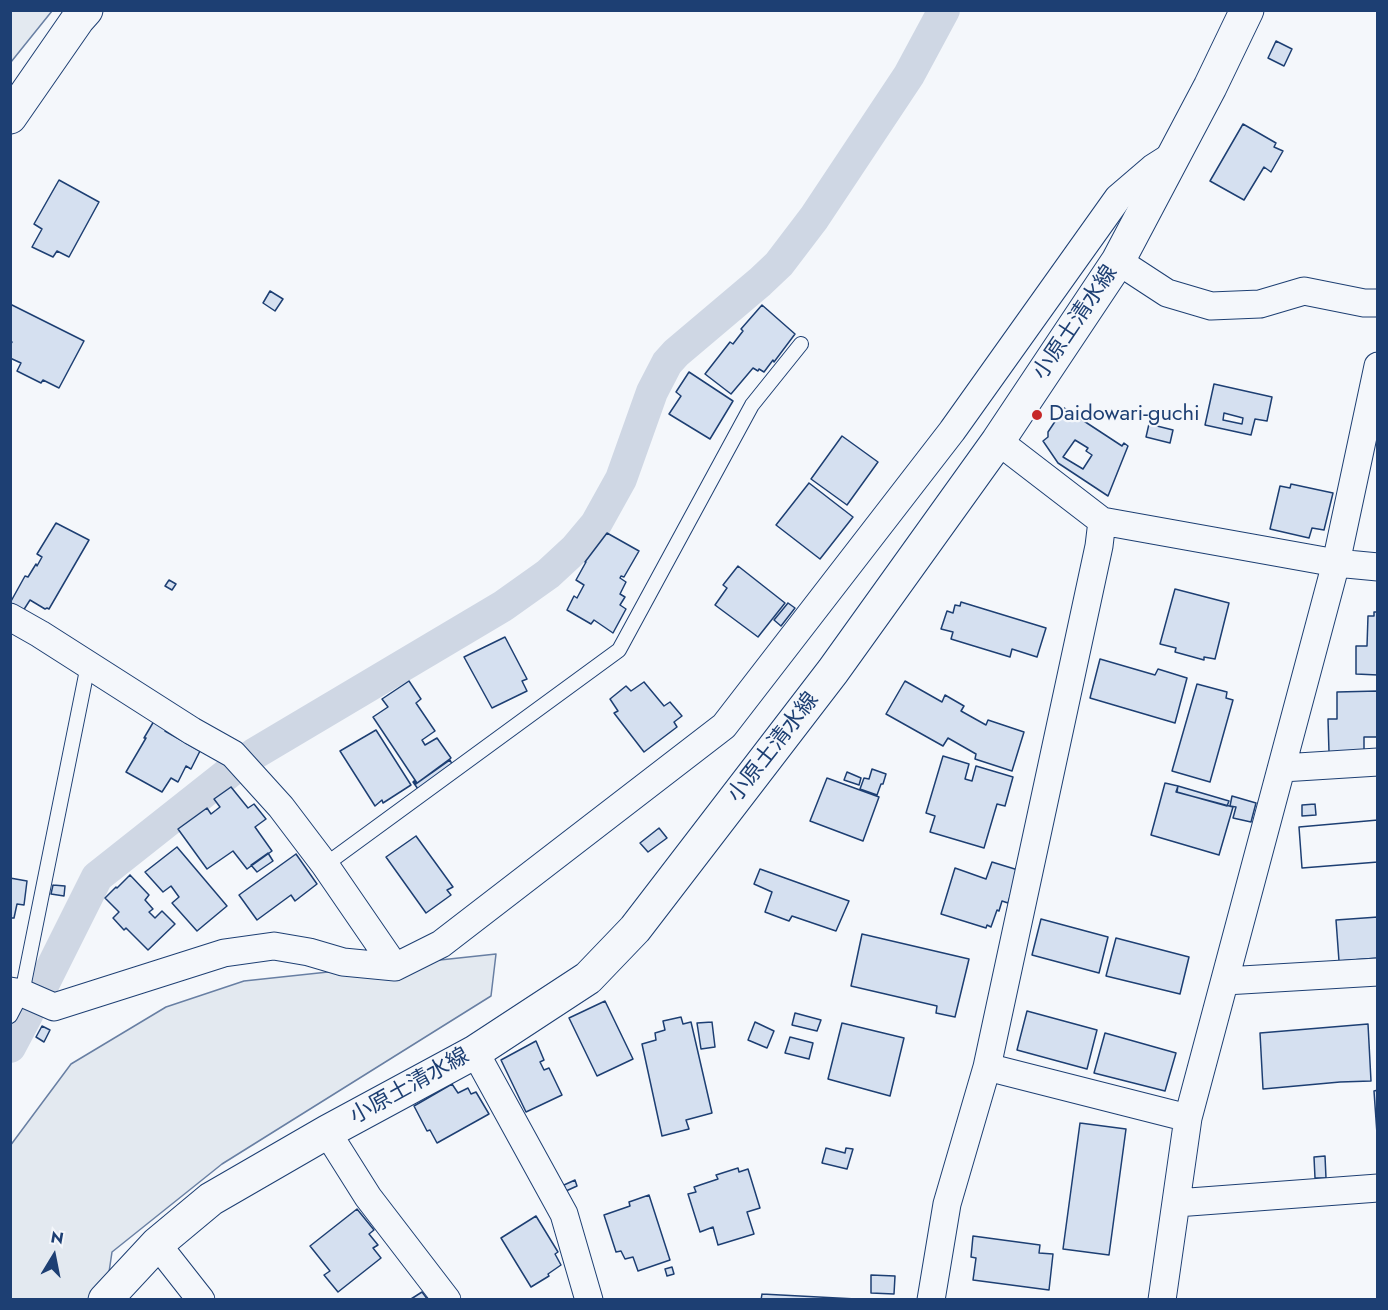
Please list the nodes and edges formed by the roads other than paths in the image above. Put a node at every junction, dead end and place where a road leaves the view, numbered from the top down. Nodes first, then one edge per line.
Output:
1 (86, 10) edge
2 (1247, 10) edge
3 (10, 117) edge
4 (1176, 153) junction
5 (1118, 261) junction
6 (1377, 303) edge
7 (801, 344) dead end
8 (1377, 366) edge
9 (998, 441) junction
10 (1102, 521) junction
11 (1336, 563) junction
12 (1377, 567) edge
13 (10, 617) edge
14 (88, 665) junction
15 (1377, 762) edge
16 (1282, 768) junction
17 (325, 865) junction
18 (395, 967) junction
19 (1377, 972) edge
20 (1225, 981) junction
21 (14, 1000) edge
22 (475, 1052) junction
23 (987, 1067) junction
24 (1188, 1118) junction
25 (327, 1132) junction
26 (1377, 1188) edge
27 (1176, 1203) junction
28 (157, 1244) junction
29 (105, 1299) edge
30 (201, 1299) edge
31 (447, 1299) edge
32 (589, 1299) edge
33 (931, 1299) edge
34 (1162, 1299) edge

1 - 3 main road
2 - 4 main road, 小原土清水線
4 - 5 main road, 小原土清水線
4 - 18 street
5 - 6 street
5 - 9 main road, 小原土清水線
7 - 17 lane
8 - 11 street
9 - 10 street
9 - 22 main road, 小原土清水線
10 - 11 street
10 - 23 street
11 - 12 street
11 - 16 street
13 - 14 street
14 - 17 street
14 - 21 lane
15 - 16 street
16 - 20 street
17 - 18 street
18 - 21 street
19 - 20 street
20 - 24 street
22 - 25 main road, 小原土清水線
22 - 32 street
23 - 24 street
23 - 33 street
24 - 27 street
25 - 28 main road, 小原土清水線
25 - 31 street
26 - 27 street
27 - 34 street
28 - 29 main road, 小原土清水線
28 - 30 street

